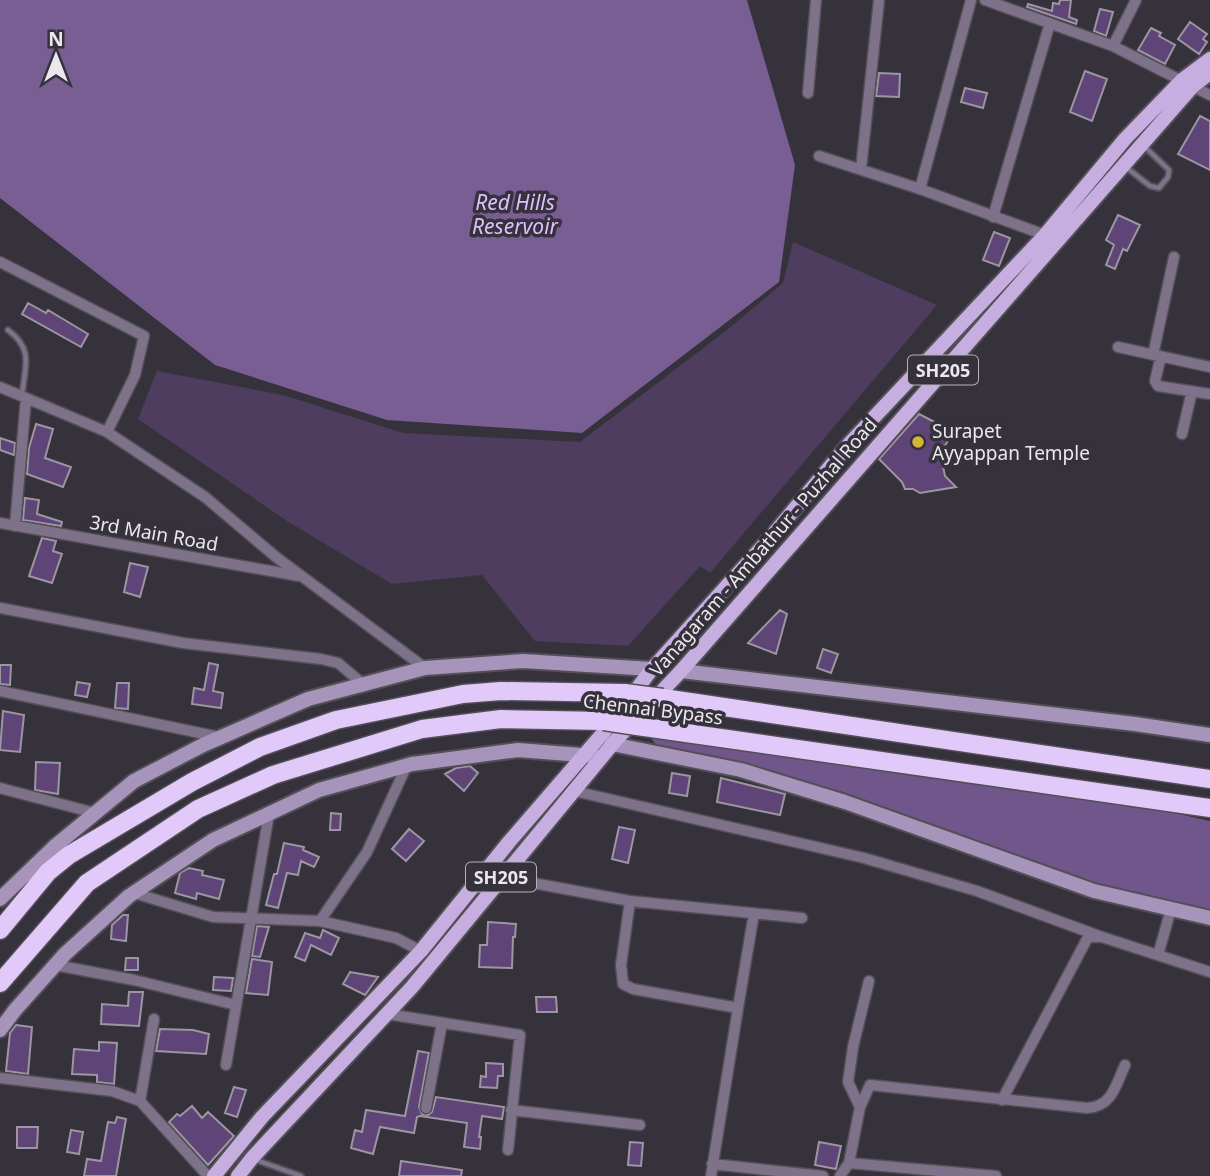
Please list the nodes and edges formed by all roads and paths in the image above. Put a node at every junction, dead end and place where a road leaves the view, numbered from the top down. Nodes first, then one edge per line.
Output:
1 (816, 0) edge
2 (879, 0) edge
3 (971, 0) edge
4 (985, 0) edge
5 (1136, 0) edge
6 (1020, 5) edge
7 (1050, 23) junction
8 (1113, 46) junction
9 (1210, 59) edge
10 (1210, 73) edge
11 (1187, 83) junction
12 (808, 93) dead end
13 (1210, 95) edge
14 (1141, 144) junction
15 (819, 156) dead end
16 (1122, 165) junction
17 (861, 169) junction
18 (1105, 174) junction
19 (920, 189) junction
20 (993, 217) junction
21 (1045, 235) junction
22 (1174, 257) dead end
23 (0, 262) edge
24 (8, 330) dead end
25 (1118, 347) dead end
26 (1157, 356) junction
27 (1210, 367) edge
28 (0, 387) edge
29 (1192, 391) junction
30 (1210, 394) edge
31 (894, 395) junction
32 (24, 397) junction
33 (909, 409) junction
34 (107, 432) junction
35 (1182, 434) dead end
36 (0, 523) edge
37 (15, 526) junction
38 (303, 577) junction
39 (0, 608) edge
40 (425, 668) junction
41 (652, 669) junction
42 (681, 671) junction
43 (363, 684) junction
44 (0, 691) edge
45 (1210, 735) edge
46 (219, 737) junction
47 (612, 744) junction
48 (585, 754) junction
49 (601, 758) junction
50 (407, 765) junction
51 (1210, 779) edge
52 (0, 788) edge
53 (574, 790) junction
54 (1210, 808) edge
55 (95, 813) junction
56 (268, 814) junction
57 (501, 877) junction
58 (2, 892) edge
59 (134, 893) junction
60 (630, 901) junction
61 (1171, 909) junction
62 (754, 913) junction
63 (251, 917) junction
64 (802, 918) dead end
65 (1210, 918) edge
66 (320, 921) junction
67 (0, 930) edge
68 (1102, 937) junction
69 (421, 951) junction
70 (1158, 955) junction
71 (55, 965) junction
72 (1210, 972) edge
73 (869, 981) dead end
74 (0, 983) edge
75 (236, 1005) junction
76 (738, 1008) junction
77 (387, 1014) junction
78 (154, 1019) dead end
79 (442, 1023) junction
80 (0, 1030) edge
81 (226, 1065) dead end
82 (1125, 1065) dead end
83 (0, 1078) edge
84 (1002, 1100) junction
85 (140, 1101) junction
86 (860, 1107) junction
87 (426, 1108) dead end
88 (511, 1110) junction
89 (640, 1125) dead end
90 (508, 1150) dead end
91 (252, 1158) junction
92 (849, 1163) junction
93 (712, 1164) junction
94 (208, 1176) edge
95 (214, 1176) edge
96 (238, 1176) edge
97 (301, 1176) edge
98 (711, 1176) edge
99 (823, 1176) edge
100 (840, 1176) edge
101 (996, 1176) edge

1 - 12 street
2 - 17 street
3 - 19 street
4 - 6 street
5 - 8 street
6 - 7 street
7 - 8 street
7 - 20 street
8 - 11 street
9 - 11 main road
10 - 11 main road, Vanagaram - Ambathur - Puzhal Road / SH205
11 - 13 street
11 - 14 main road, Vanagaram - Ambathur - Puzhal Road / SH205
11 - 18 main road
14 - 16 main road, Vanagaram - Ambathur - Puzhal Road / SH205
14 - 16 lane
15 - 17 street
16 - 18 main road, Vanagaram - Ambathur - Puzhal Road / SH205
17 - 19 street
18 - 21 main road
18 - 33 main road, Vanagaram - Ambathur - Puzhal Road / SH205
19 - 20 street
20 - 21 street
21 - 31 main road
22 - 26 street
23 - 34 street
24 - 32 lane
25 - 26 street
26 - 27 street
26 - 29 street
28 - 32 street
29 - 30 street
29 - 35 street
31 - 33 main road
31 - 41 main road
32 - 34 street
32 - 37 street
33 - 42 main road, Vanagaram - Ambathur - Puzhal Road / SH205
34 - 38 street
36 - 37 street, 3rd Main Road
37 - 38 street, 3rd Main Road
38 - 40 street
39 - 43 street
40 - 41 street
40 - 43 street
41 - 48 main road
42 - 45 street
42 - 47 main road, Vanagaram - Ambathur - Puzhal Road / SH205
43 - 46 street
44 - 46 street
46 - 55 street
47 - 49 main road, Vanagaram - Ambathur - Puzhal Road / SH205
47 - 61 street
48 - 49 street
48 - 50 street
48 - 69 main road
49 - 53 main road, Vanagaram - Ambathur - Puzhal Road / SH205
50 - 56 street
50 - 66 street
51 - 67 highway, Chennai Bypass, bridge
52 - 55 street
53 - 57 main road, Vanagaram - Ambathur - Puzhal Road / SH205
53 - 68 street
54 - 74 highway, Chennai Bypass, bridge
55 - 58 street
56 - 59 street
56 - 63 street
57 - 60 street
57 - 77 main road, Vanagaram - Ambathur - Puzhal Road / SH205
59 - 63 street
59 - 71 street
60 - 62 street
60 - 76 street
61 - 65 street
61 - 70 street
62 - 64 street
62 - 76 street
63 - 66 street
63 - 75 street
66 - 69 street
68 - 70 street
68 - 84 street
69 - 95 main road
70 - 72 street
71 - 75 street
71 - 80 street
73 - 86 street
75 - 81 street
76 - 93 street
77 - 79 street
77 - 91 main road, Vanagaram - Ambathur - Puzhal Road / SH205
78 - 85 street
79 - 87 street
79 - 88 street
82 - 84 street
83 - 85 street
84 - 86 street
85 - 94 street
86 - 92 street
88 - 89 street
88 - 90 street
91 - 96 main road, Vanagaram - Ambathur - Puzhal Road / SH205
91 - 97 lane
92 - 100 street
92 - 101 street
93 - 98 street
93 - 99 street

